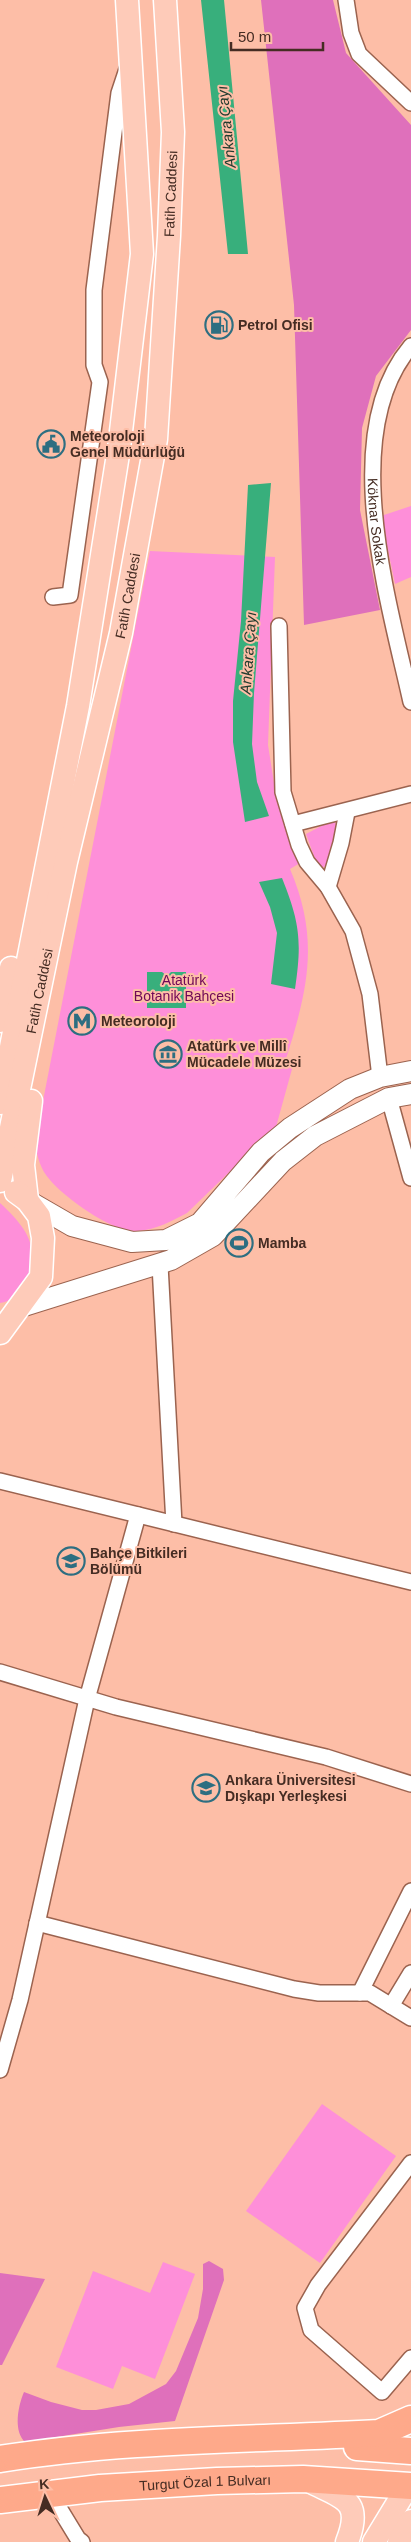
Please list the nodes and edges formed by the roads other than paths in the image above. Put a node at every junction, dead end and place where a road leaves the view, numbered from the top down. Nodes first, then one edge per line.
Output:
1 (127, 0) edge
2 (165, 0) edge
3 (346, 0) edge
4 (130, 58) junction
5 (411, 103) edge
6 (411, 346) edge
7 (53, 597) dead end
8 (279, 626) dead end
9 (411, 702) edge
10 (78, 706) junction
11 (97, 731) junction
12 (411, 794) edge
13 (346, 812) junction
14 (293, 824) junction
15 (57, 861) junction
16 (328, 887) junction
17 (0, 1021) edge
18 (411, 1070) edge
19 (380, 1077) junction
20 (411, 1094) edge
21 (389, 1098) junction
22 (0, 1103) edge
23 (411, 1178) edge
24 (0, 1182) edge
25 (27, 1200) junction
26 (160, 1265) junction
27 (11, 1309) edge
28 (0, 1333) edge
29 (0, 1481) edge
30 (138, 1515) junction
31 (174, 1524) junction
32 (411, 1582) edge
33 (0, 1672) edge
34 (87, 1699) junction
35 (411, 1784) edge
36 (411, 1891) edge
37 (37, 1923) junction
38 (411, 1973) edge
39 (360, 1993) junction
40 (391, 2006) junction
41 (411, 2018) edge
42 (0, 2070) edge
43 (411, 2164) edge
44 (411, 2358) edge
45 (411, 2419) edge
46 (411, 2450) edge
47 (0, 2461) edge
48 (303, 2479) junction
49 (407, 2491) edge
50 (50, 2493) junction
51 (8, 2501) edge
52 (411, 2521) edge
53 (79, 2541) edge
54 (346, 2542) edge
55 (374, 2542) edge
56 (400, 2542) edge

1 - 4 main road, Fatih Caddesi
2 - 11 main road, Fatih Caddesi
3 - 5 street
4 - 7 street
4 - 10 main road, Fatih Caddesi
6 - 9 street, Köknar Sokak
8 - 14 street
10 - 15 main road, Fatih Caddesi
10 - 17 main road
11 - 15 main road, Fatih Caddesi
11 - 25 main road
12 - 13 street
13 - 14 street
13 - 16 street
14 - 16 street
15 - 22 main road, Fatih Caddesi
15 - 24 main road, Fatih Caddesi
16 - 19 street
18 - 19 main road
19 - 25 main road
20 - 21 main road
21 - 23 street
21 - 26 main road
24 - 25 main road, Fatih Caddesi
25 - 27 main road, Fatih Caddesi
26 - 27 main road
26 - 31 street
27 - 28 main road, Fatih Caddesi
29 - 30 street
30 - 31 street
30 - 34 street
31 - 32 street
33 - 34 street
34 - 35 street
34 - 37 street
36 - 39 street
37 - 39 street
37 - 42 street
38 - 40 street
39 - 40 street
40 - 41 street
43 - 44 street
45 - 47 highway
46 - 47 highway
48 - 49 highway, Turgut Özal 1 Bulvarı
48 - 50 highway, Turgut Özal 1 Bulvarı
48 - 54 main road
49 - 55 main road
50 - 51 highway, Turgut Özal 1 Bulvarı
50 - 53 street
52 - 56 main road

